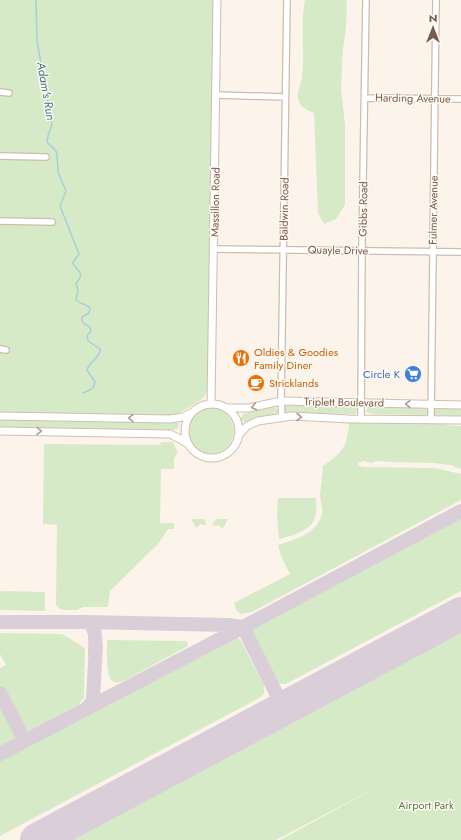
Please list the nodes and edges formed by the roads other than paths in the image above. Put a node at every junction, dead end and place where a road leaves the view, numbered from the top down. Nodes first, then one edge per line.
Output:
1 (217, 0) edge
2 (287, 0) edge
3 (366, 0) edge
4 (436, 0) edge
5 (0, 92) edge
6 (9, 93) dead end
7 (216, 95) junction
8 (285, 97) junction
9 (365, 98) junction
10 (435, 99) junction
11 (461, 99) edge
12 (0, 156) edge
13 (46, 157) dead end
14 (0, 221) edge
15 (52, 222) dead end
16 (214, 249) junction
17 (284, 250) junction
18 (362, 250) junction
19 (432, 251) junction
20 (461, 252) edge
21 (281, 401) junction
22 (361, 402) junction
23 (211, 404) junction
24 (431, 404) junction
25 (461, 405) edge
26 (227, 408) junction
27 (191, 414) junction
28 (0, 416) edge
29 (282, 417) junction
30 (361, 419) junction
31 (431, 420) junction
32 (461, 420) edge
33 (0, 430) edge
34 (238, 436) junction
35 (188, 444) junction

1 - 7 main road, Massillon Road
2 - 8 street, Baldwin Road
3 - 9 street, Gibbs Road
4 - 10 street, Fulmer Avenue
5 - 6 street
7 - 8 street
7 - 16 main road, Massillon Road
8 - 17 street, Baldwin Road
9 - 10 street, Harding Avenue
9 - 18 street, Gibbs Road
10 - 11 street, Harding Avenue
10 - 19 street, Fulmer Avenue
12 - 13 street
14 - 15 street
16 - 17 street, Quayle Drive
16 - 23 main road, Massillon Road
17 - 18 street, Quayle Drive
17 - 21 street, Baldwin Road
18 - 19 street, Quayle Drive
18 - 22 street, Gibbs Road
19 - 20 street, Quayle Drive
19 - 24 street, Fulmer Avenue
21 - 22 main road, Triplett Boulevard
21 -> 26 main road, Triplett Boulevard
21 - 29 street, Baldwin Road
24 -> 22 main road, Triplett Boulevard
22 - 30 street, Gibbs Road
23 - 26 main road
23 - 27 main road
24 - 25 main road, Triplett Boulevard
24 - 31 street, Fulmer Avenue
26 - 34 main road
27 -> 28 main road
27 - 35 main road
29 -> 30 main road, Triplett Boulevard
29 - 34 main road, Triplett Boulevard
30 - 31 main road, Triplett Boulevard
31 - 32 main road, Triplett Boulevard
33 -> 35 main road
34 - 35 main road

